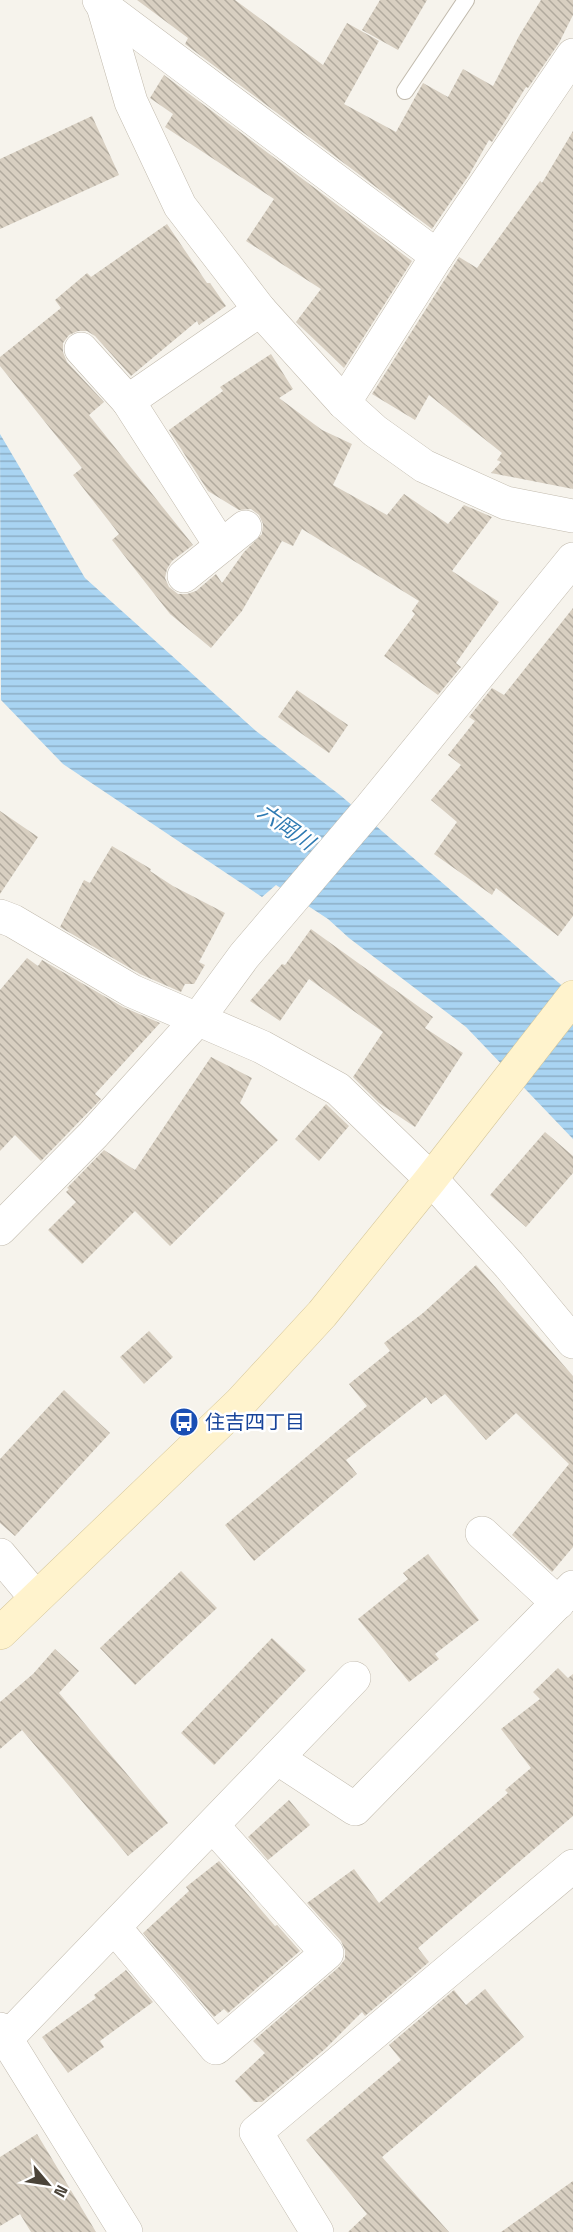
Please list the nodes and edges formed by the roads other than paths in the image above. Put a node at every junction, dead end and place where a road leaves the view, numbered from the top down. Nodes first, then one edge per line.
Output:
1 (466, 0) edge
2 (101, 3) edge
3 (573, 55) edge
4 (405, 91) dead end
5 (437, 256) junction
6 (260, 310) junction
7 (81, 349) dead end
8 (128, 401) junction
9 (344, 403) junction
10 (573, 516) edge
11 (573, 559) edge
12 (184, 576) dead end
13 (4, 923) edge
14 (573, 997) edge
15 (197, 1020) junction
16 (431, 1179) junction
17 (0, 1230) edge
18 (573, 1342) edge
19 (482, 1533) dead end
20 (0, 1555) edge
21 (565, 1595) edge
22 (36, 1598) junction
23 (0, 1633) edge
24 (354, 1678) dead end
25 (278, 1758) junction
26 (213, 1826) junction
27 (573, 1866) edge
28 (115, 1928) junction
29 (3, 2034) edge
30 (126, 2232) edge
31 (317, 2232) edge

1 - 4 lane
2 - 5 street
2 - 6 street
3 - 5 street
5 - 9 street
6 - 8 street
6 - 9 street
7 - 8 street
8 - 12 street
9 - 10 street
11 - 15 street
13 - 15 street
14 - 16 street
15 - 16 street
15 - 17 street
16 - 18 street
16 - 22 street
19 - 21 street
20 - 22 street
21 - 25 street
22 - 23 street
24 - 25 street
25 - 26 street
26 - 28 street
26 - 28 street
27 - 31 street
28 - 29 street
29 - 30 street

